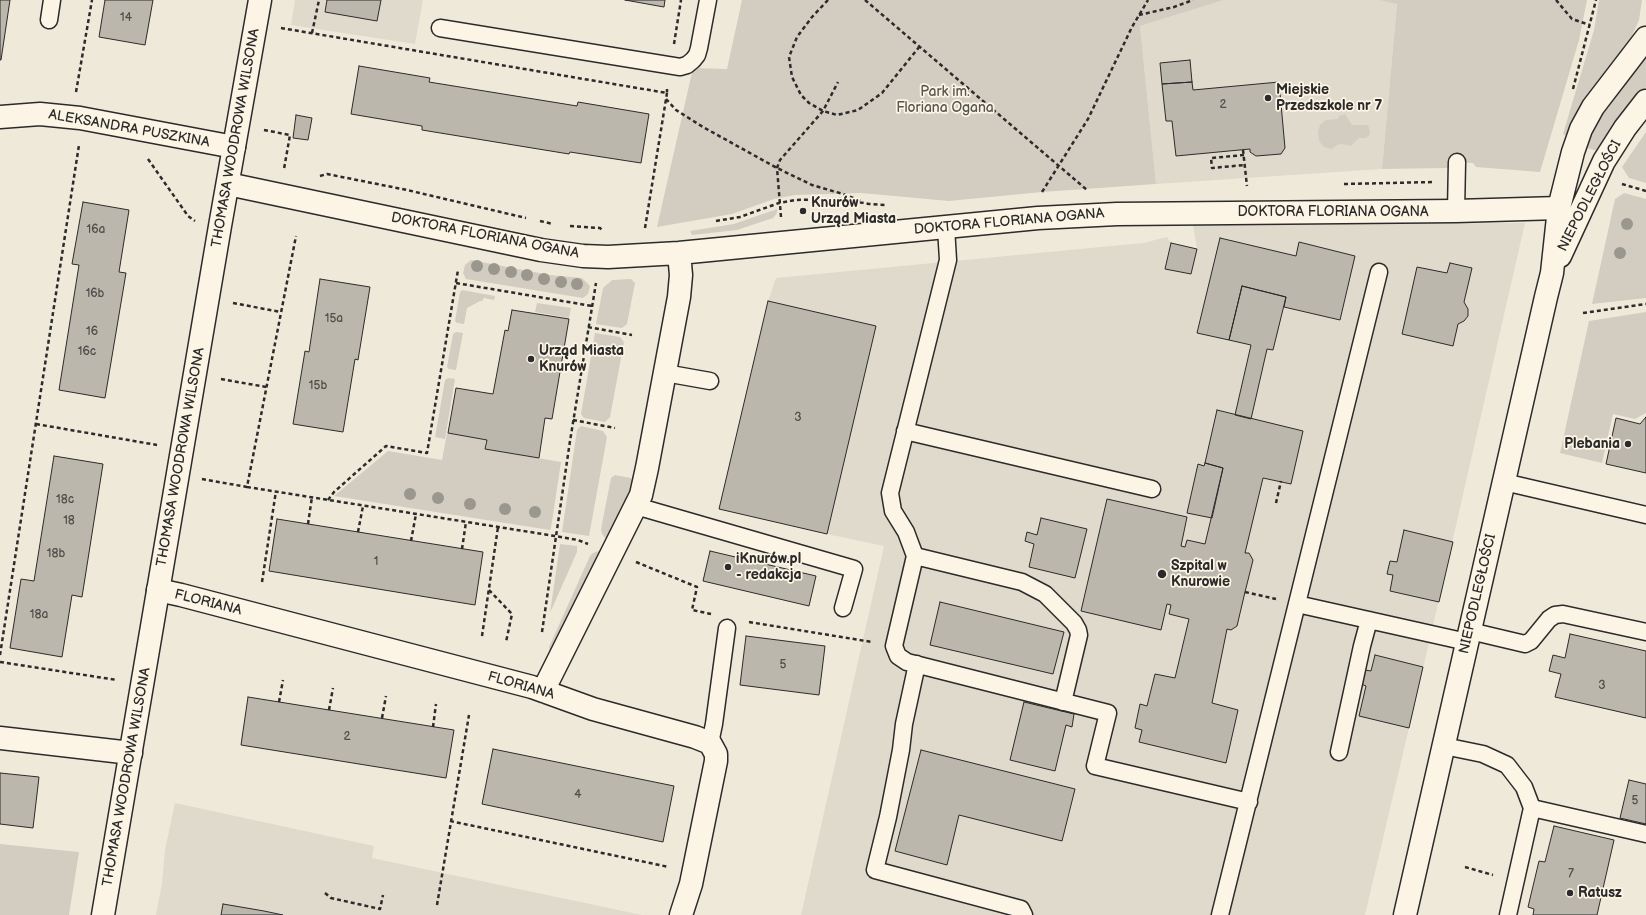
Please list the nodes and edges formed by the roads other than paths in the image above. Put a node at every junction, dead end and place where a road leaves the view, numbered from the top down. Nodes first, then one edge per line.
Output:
1 (52, 0) edge
2 (260, 0) edge
3 (708, 0) edge
4 (49, 20) dead end
5 (440, 28) dead end
6 (1646, 38) edge
7 (1646, 101) edge
8 (0, 117) edge
9 (234, 147) junction
10 (1457, 162) dead end
11 (228, 184) junction
12 (1559, 208) junction
13 (1456, 211) junction
14 (946, 227) junction
15 (679, 252) junction
16 (1379, 272) dead end
17 (1552, 273) junction
18 (665, 373) junction
19 (710, 382) dead end
20 (905, 432) junction
21 (1504, 482) junction
22 (1152, 489) dead end
23 (636, 506) junction
24 (1646, 514) edge
25 (915, 556) junction
26 (158, 590) junction
27 (1296, 604) junction
28 (843, 608) dead end
29 (1369, 620) junction
30 (727, 628) dead end
31 (1646, 632) edge
32 (1468, 637) junction
33 (917, 664) junction
34 (543, 691) junction
35 (1063, 702) junction
36 (0, 738) edge
37 (710, 743) junction
38 (1444, 746) junction
39 (1339, 752) dead end
40 (131, 754) junction
41 (1248, 802) junction
42 (1532, 808) junction
43 (1646, 834) edge
44 (103, 915) edge
45 (681, 915) edge
46 (1024, 915) edge
47 (1220, 915) edge
48 (1405, 915) edge
49 (1508, 915) edge

1 - 4 lane
2 - 9 street, THOMASA WOODROWA WILSONA
3 - 5 lane
6 - 12 street, NIEPODLEGŁOŚCI
7 - 17 street, NIEPODLEGŁOŚCI
8 - 9 street, ALEKSANDRA PUSZKINA
9 - 11 street, THOMASA WOODROWA WILSONA
10 - 13 lane
11 - 15 street, DOKTORA FLORIANA OGANA
11 - 26 street, THOMASA WOODROWA WILSONA
12 - 13 street, DOKTORA FLORIANA OGANA
12 - 17 street, NIEPODLEGŁOŚCI
13 - 14 street, DOKTORA FLORIANA OGANA
14 - 15 street, DOKTORA FLORIANA OGANA
14 - 20 lane
15 - 18 street
16 - 27 lane
17 - 21 street, NIEPODLEGŁOŚCI
18 - 19 lane
18 - 23 street
20 - 22 lane
20 - 25 lane
21 - 24 lane
21 - 32 street, NIEPODLEGŁOŚCI
23 - 28 lane
23 - 34 street
25 - 33 lane
25 - 35 lane
26 - 34 street, FLORIANA
26 - 40 street, THOMASA WOODROWA WILSONA
27 - 29 lane
27 - 41 lane
29 - 32 lane
29 - 39 lane
30 - 37 lane
31 - 32 lane
32 - 38 street, NIEPODLEGŁOŚCI
33 - 35 lane
33 - 46 lane
34 - 37 street, FLORIANA
35 - 41 lane
36 - 40 street
37 - 45 street
38 - 42 lane
38 - 48 street, NIEPODLEGŁOŚCI
40 - 44 street, THOMASA WOODROWA WILSONA
41 - 47 lane
42 - 43 lane
42 - 49 lane

